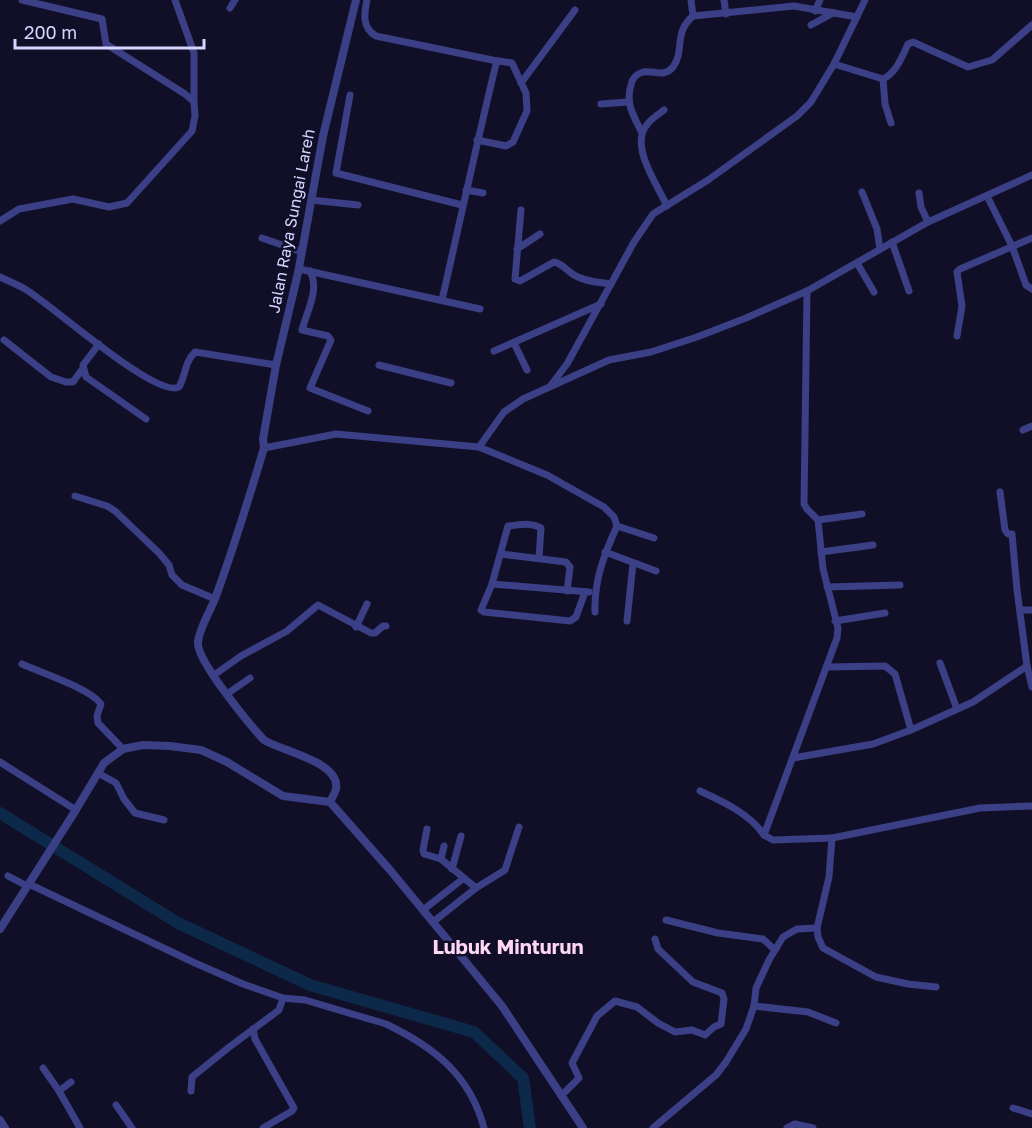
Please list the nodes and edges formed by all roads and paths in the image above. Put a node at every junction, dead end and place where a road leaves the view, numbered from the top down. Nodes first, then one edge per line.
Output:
1 (22, 0) edge
2 (175, 0) edge
3 (235, 0) edge
4 (356, 0) edge
5 (367, 0) edge
6 (691, 0) edge
7 (724, 0) edge
8 (820, 0) edge
9 (865, 0) edge
10 (794, 3) edge
11 (230, 8) dead end
12 (575, 10) dead end
13 (815, 11) junction
14 (833, 13) junction
15 (726, 14) junction
16 (693, 16) junction
17 (857, 17) junction
18 (811, 24) dead end
19 (1032, 25) edge
20 (497, 62) junction
21 (834, 64) junction
22 (883, 79) junction
23 (522, 83) junction
24 (350, 95) dead end
25 (194, 102) junction
26 (628, 102) junction
27 (601, 104) dead end
28 (664, 110) dead end
29 (891, 123) dead end
30 (642, 133) junction
31 (477, 140) junction
32 (1032, 175) edge
33 (466, 190) junction
34 (862, 192) dead end
35 (919, 192) dead end
36 (483, 193) dead end
37 (987, 196) junction
38 (311, 200) junction
39 (358, 205) dead end
40 (462, 205) junction
41 (667, 206) junction
42 (521, 210) dead end
43 (0, 221) edge
44 (928, 222) junction
45 (540, 234) dead end
46 (262, 238) dead end
47 (1032, 238) edge
48 (892, 242) junction
49 (1012, 246) junction
50 (517, 249) junction
51 (880, 249) junction
52 (302, 252) junction
53 (857, 263) junction
54 (299, 269) junction
55 (310, 271) junction
56 (0, 277) edge
57 (611, 284) junction
58 (1032, 289) edge
59 (807, 291) junction
60 (909, 291) dead end
61 (874, 292) dead end
62 (442, 300) junction
63 (601, 304) junction
64 (480, 309) dead end
65 (957, 336) dead end
66 (4, 340) dead end
67 (513, 343) junction
68 (99, 344) junction
69 (494, 351) dead end
70 (276, 365) junction
71 (379, 365) dead end
72 (83, 368) junction
73 (527, 370) dead end
74 (451, 382) dead end
75 (549, 387) junction
76 (368, 411) dead end
77 (146, 419) dead end
78 (1032, 426) edge
79 (1023, 430) dead end
80 (479, 447) junction
81 (264, 448) junction
82 (1000, 492) dead end
83 (75, 496) dead end
84 (862, 514) dead end
85 (818, 520) junction
86 (617, 526) junction
87 (654, 538) dead end
88 (873, 545) dead end
89 (605, 552) junction
90 (821, 552) junction
91 (501, 554) junction
92 (539, 558) junction
93 (633, 562) junction
94 (656, 571) dead end
95 (492, 584) junction
96 (900, 585) dead end
97 (827, 587) junction
98 (567, 591) junction
99 (585, 592) junction
100 (595, 593) junction
101 (215, 599) junction
102 (367, 604) dead end
103 (1020, 610) junction
104 (1032, 610) edge
105 (595, 612) dead end
106 (885, 613) dead end
107 (627, 621) dead end
108 (836, 621) junction
109 (386, 626) dead end
110 (356, 627) junction
111 (940, 663) dead end
112 (22, 664) dead end
113 (1027, 666) junction
114 (827, 667) junction
115 (214, 675) junction
116 (250, 678) dead end
117 (1032, 687) edge
118 (227, 694) junction
119 (957, 710) junction
120 (910, 730) junction
121 (123, 749) junction
122 (793, 758) junction
123 (0, 762) edge
124 (98, 773) junction
125 (700, 791) dead end
126 (330, 802) junction
127 (1032, 806) edge
128 (74, 813) junction
129 (164, 820) dead end
130 (519, 827) dead end
131 (427, 829) dead end
132 (764, 835) junction
133 (461, 836) dead end
134 (832, 838) junction
135 (444, 846) dead end
136 (441, 860) junction
137 (452, 869) junction
138 (8, 876) dead end
139 (464, 878) junction
140 (28, 885) junction
141 (476, 888) junction
142 (423, 910) junction
143 (666, 920) dead end
144 (434, 922) junction
145 (817, 928) junction
146 (0, 929) edge
147 (655, 939) dead end
148 (775, 950) junction
149 (936, 987) dead end
150 (283, 998) junction
151 (754, 1006) junction
152 (836, 1023) dead end
153 (253, 1029) junction
154 (43, 1068) dead end
155 (71, 1082) dead end
156 (59, 1090) junction
157 (191, 1091) dead end
158 (561, 1096) junction
159 (116, 1105) dead end
160 (1013, 1108) dead end
161 (1032, 1114) edge
162 (0, 1120) edge
163 (5, 1128) edge
164 (79, 1128) edge
165 (132, 1128) edge
166 (263, 1128) edge
167 (483, 1128) edge
168 (583, 1128) edge
169 (653, 1128) edge
170 (787, 1128) edge
171 (813, 1128) edge

1 - 25 street
2 - 25 street
3 - 11 street
4 - 38 street, Jalan Raya Sungai Lareh
5 - 20 street
6 - 16 street
7 - 15 street
8 - 13 street
9 - 17 street
10 - 13 street
10 - 15 street
12 - 23 street
13 - 14 street
14 - 17 street
14 - 18 street
15 - 16 street
16 - 26 street
17 - 21 street
19 - 22 street
20 - 23 street
20 - 31 street
21 - 22 street
21 - 41 street
22 - 29 street
23 - 31 street
24 - 40 street
25 - 43 street
26 - 27 street
26 - 30 street
28 - 30 street
30 - 41 street
31 - 33 street
32 - 37 street
33 - 36 street
33 - 40 street
34 - 51 street
35 - 44 street
37 - 44 street
37 - 49 street
38 - 39 street
38 - 52 street, Jalan Raya Sungai Lareh
40 - 62 street
41 - 57 street
42 - 50 street
44 - 48 street
45 - 50 street
46 - 52 street
47 - 49 street
48 - 51 street
48 - 60 street
49 - 58 street
49 - 65 street
50 - 57 street
51 - 53 street
52 - 54 street, Jalan Raya Sungai Lareh
53 - 59 street
53 - 61 street
54 - 55 street
54 - 70 street, Jalan Raya Sungai Lareh
55 - 62 street
55 - 76 street
56 - 68 street
57 - 63 street
59 - 75 street
59 - 85 street
62 - 64 street
63 - 67 street
63 - 75 street
66 - 72 street
67 - 69 street
67 - 73 street
68 - 70 street
68 - 72 street
70 - 81 street, Jalan Raya Sungai Lareh
71 - 74 street
72 - 77 street
75 - 80 street
78 - 79 street
80 - 81 street
80 - 86 street
81 - 101 street, Jalan Raya Sungai Lareh
82 - 103 street
83 - 101 street
84 - 85 street
85 - 90 street
86 - 87 street
86 - 89 street
88 - 90 street
89 - 93 street
89 - 100 street
90 - 97 street
91 - 92 street
91 - 92 street
91 - 95 street
92 - 98 street
93 - 94 street
93 - 107 street
95 - 98 street
95 - 99 street
96 - 97 street
97 - 108 street
98 - 99 street
99 - 100 street
100 - 105 street
101 - 115 street, Jalan Raya Sungai Lareh
102 - 110 street
103 - 104 street
103 - 113 street
106 - 108 street
108 - 114 street
109 - 110 street
110 - 115 street
111 - 119 street
112 - 121 street
113 - 117 street
113 - 119 street
114 - 120 street
114 - 122 street
115 - 118 street, Jalan Raya Sungai Lareh
116 - 118 street
118 - 126 street, Jalan Raya Sungai Lareh
119 - 120 street
120 - 122 street
121 - 124 street
121 - 126 street
122 - 132 street
123 - 128 street
124 - 128 street
124 - 129 street
125 - 132 street
126 - 142 street
127 - 134 street
128 - 140 street
130 - 141 street
131 - 136 street
132 - 134 street
133 - 137 street
134 - 145 street
135 - 136 street
136 - 137 street
137 - 139 street
138 - 140 street
139 - 141 street
139 - 142 street
140 - 146 street
140 - 150 street
141 - 144 street
142 - 144 street
143 - 148 street
144 - 158 street
145 - 148 street
145 - 149 street
147 - 158 street
148 - 151 street
150 - 153 street
150 - 167 street
151 - 152 street
151 - 169 street
153 - 157 street
153 - 166 street
154 - 156 street
155 - 156 street
156 - 164 street
158 - 168 street
159 - 165 street
160 - 161 street
162 - 163 street
170 - 171 street

